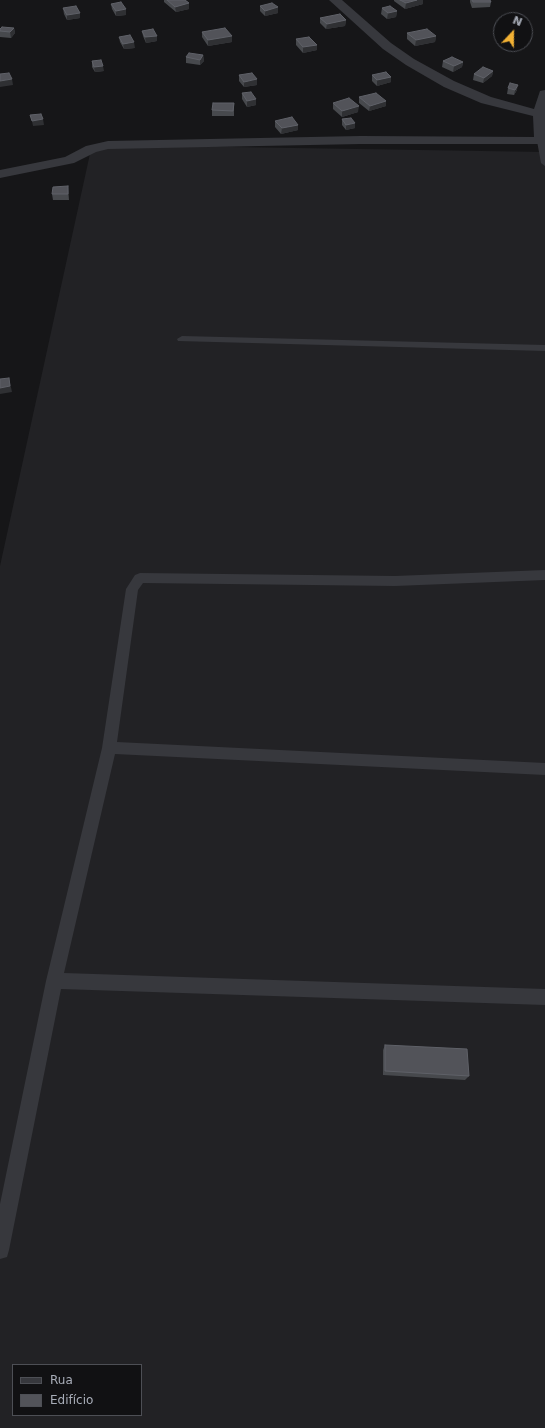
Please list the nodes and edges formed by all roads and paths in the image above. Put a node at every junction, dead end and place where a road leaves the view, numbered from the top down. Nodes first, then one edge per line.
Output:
1 (335, 0) edge
2 (545, 94) edge
3 (540, 114) junction
4 (541, 141) junction
5 (545, 163) edge
6 (0, 174) edge
7 (182, 339) dead end
8 (545, 348) edge
9 (545, 575) edge
10 (109, 748) junction
11 (545, 769) edge
12 (54, 981) junction
13 (545, 997) edge
14 (0, 1250) edge

1 - 3 street
2 - 3 street
3 - 4 street
4 - 5 lane
4 - 6 street
7 - 8 lane
9 - 10 lane
10 - 11 lane
10 - 12 lane
12 - 13 lane
12 - 14 lane

